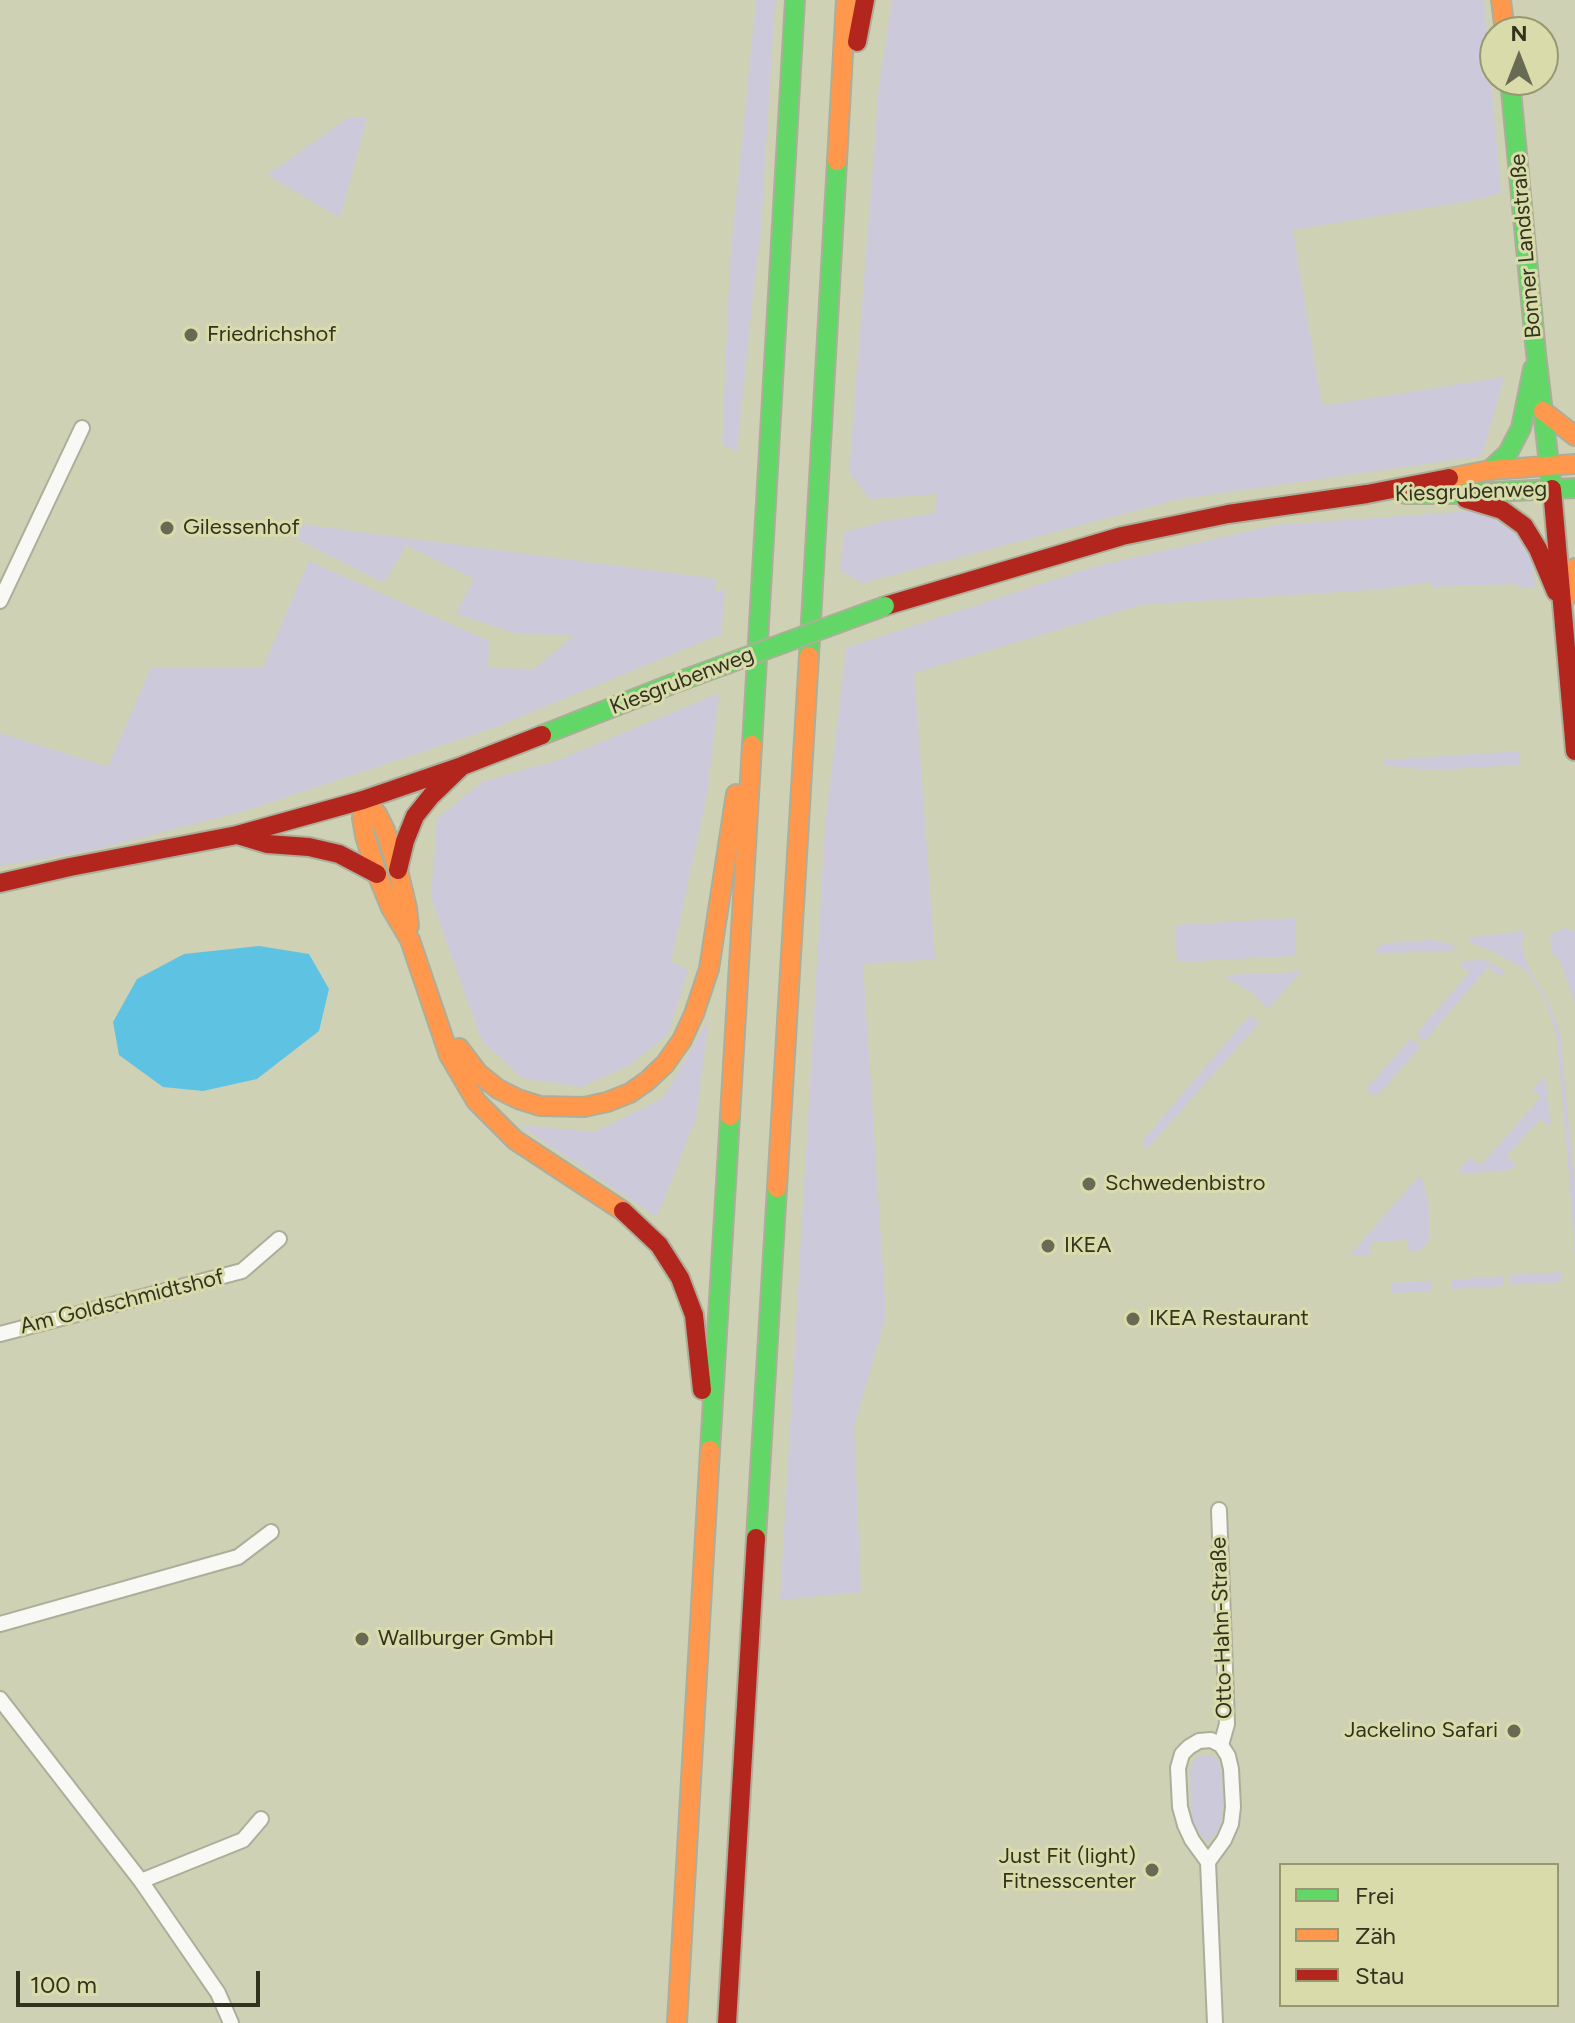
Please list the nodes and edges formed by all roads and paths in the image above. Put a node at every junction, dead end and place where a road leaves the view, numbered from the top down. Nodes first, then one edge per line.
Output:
1 (795, 0) edge
2 (846, 0) edge
3 (865, 0) edge
4 (1512, 96) edge
5 (836, 175) junction
6 (1536, 353) junction
7 (1543, 411) junction
8 (82, 428) dead end
9 (1575, 436) edge
10 (1575, 464) edge
11 (1550, 466) junction
12 (1490, 470) junction
13 (1575, 488) edge
14 (1552, 490) junction
15 (1367, 494) junction
16 (1452, 494) junction
17 (1575, 568) edge
18 (0, 601) edge
19 (1562, 608) junction
20 (753, 713) junction
21 (1575, 751) edge
22 (462, 766) junction
23 (363, 800) junction
24 (237, 835) junction
25 (398, 870) junction
26 (377, 874) junction
27 (0, 883) edge
28 (410, 940) junction
29 (435, 1012) junction
30 (279, 1239) dead end
31 (0, 1334) edge
32 (710, 1460) junction
33 (1219, 1516) dead end
34 (271, 1532) dead end
35 (0, 1624) edge
36 (0, 1699) edge
37 (1221, 1745) junction
38 (261, 1819) dead end
39 (1208, 1862) junction
40 (141, 1881) junction
41 (231, 2023) edge
42 (677, 2023) edge
43 (727, 2023) edge
44 (1215, 2023) edge

1 - 20 main road
2 - 5 main road
3 - 5 main road
4 - 6 main road, Bonner Landstraße
5 - 43 main road
6 - 7 main road, Bonner Landstraße
6 - 12 main road, Kiesgrubenweg
7 - 9 main road
7 - 11 main road, Bonner Landstraße
8 - 18 street
10 - 11 main road, Kiesgrubenweg
11 - 12 main road, Kiesgrubenweg
11 - 14 main road, Bonner Landstraße
12 - 15 main road, Kiesgrubenweg
13 - 14 main road, Kiesgrubenweg
14 - 16 main road, Kiesgrubenweg
14 - 19 main road, Bonner Landstraße
15 - 16 main road, Kiesgrubenweg
15 - 22 main road, Kiesgrubenweg, bridge
16 - 19 main road
17 - 19 main road
19 - 21 main road, Bonner Landstraße
20 - 29 main road
20 - 32 main road
22 - 23 main road, Kiesgrubenweg
22 - 25 main road
23 - 24 main road, Kiesgrubenweg
23 - 25 main road
23 - 26 main road
24 - 26 main road
24 - 27 main road, Kiesgrubenweg
25 - 28 main road
26 - 28 main road
28 - 29 main road
29 - 32 main road
30 - 31 street, Am Goldschmidtshof
32 - 42 main road
33 - 37 street, Otto-Hahn-Straße
34 - 35 street
36 - 40 street
37 - 39 street, Otto-Hahn-Straße
37 - 39 street, Otto-Hahn-Straße
38 - 40 street
39 - 44 street
40 - 41 street

